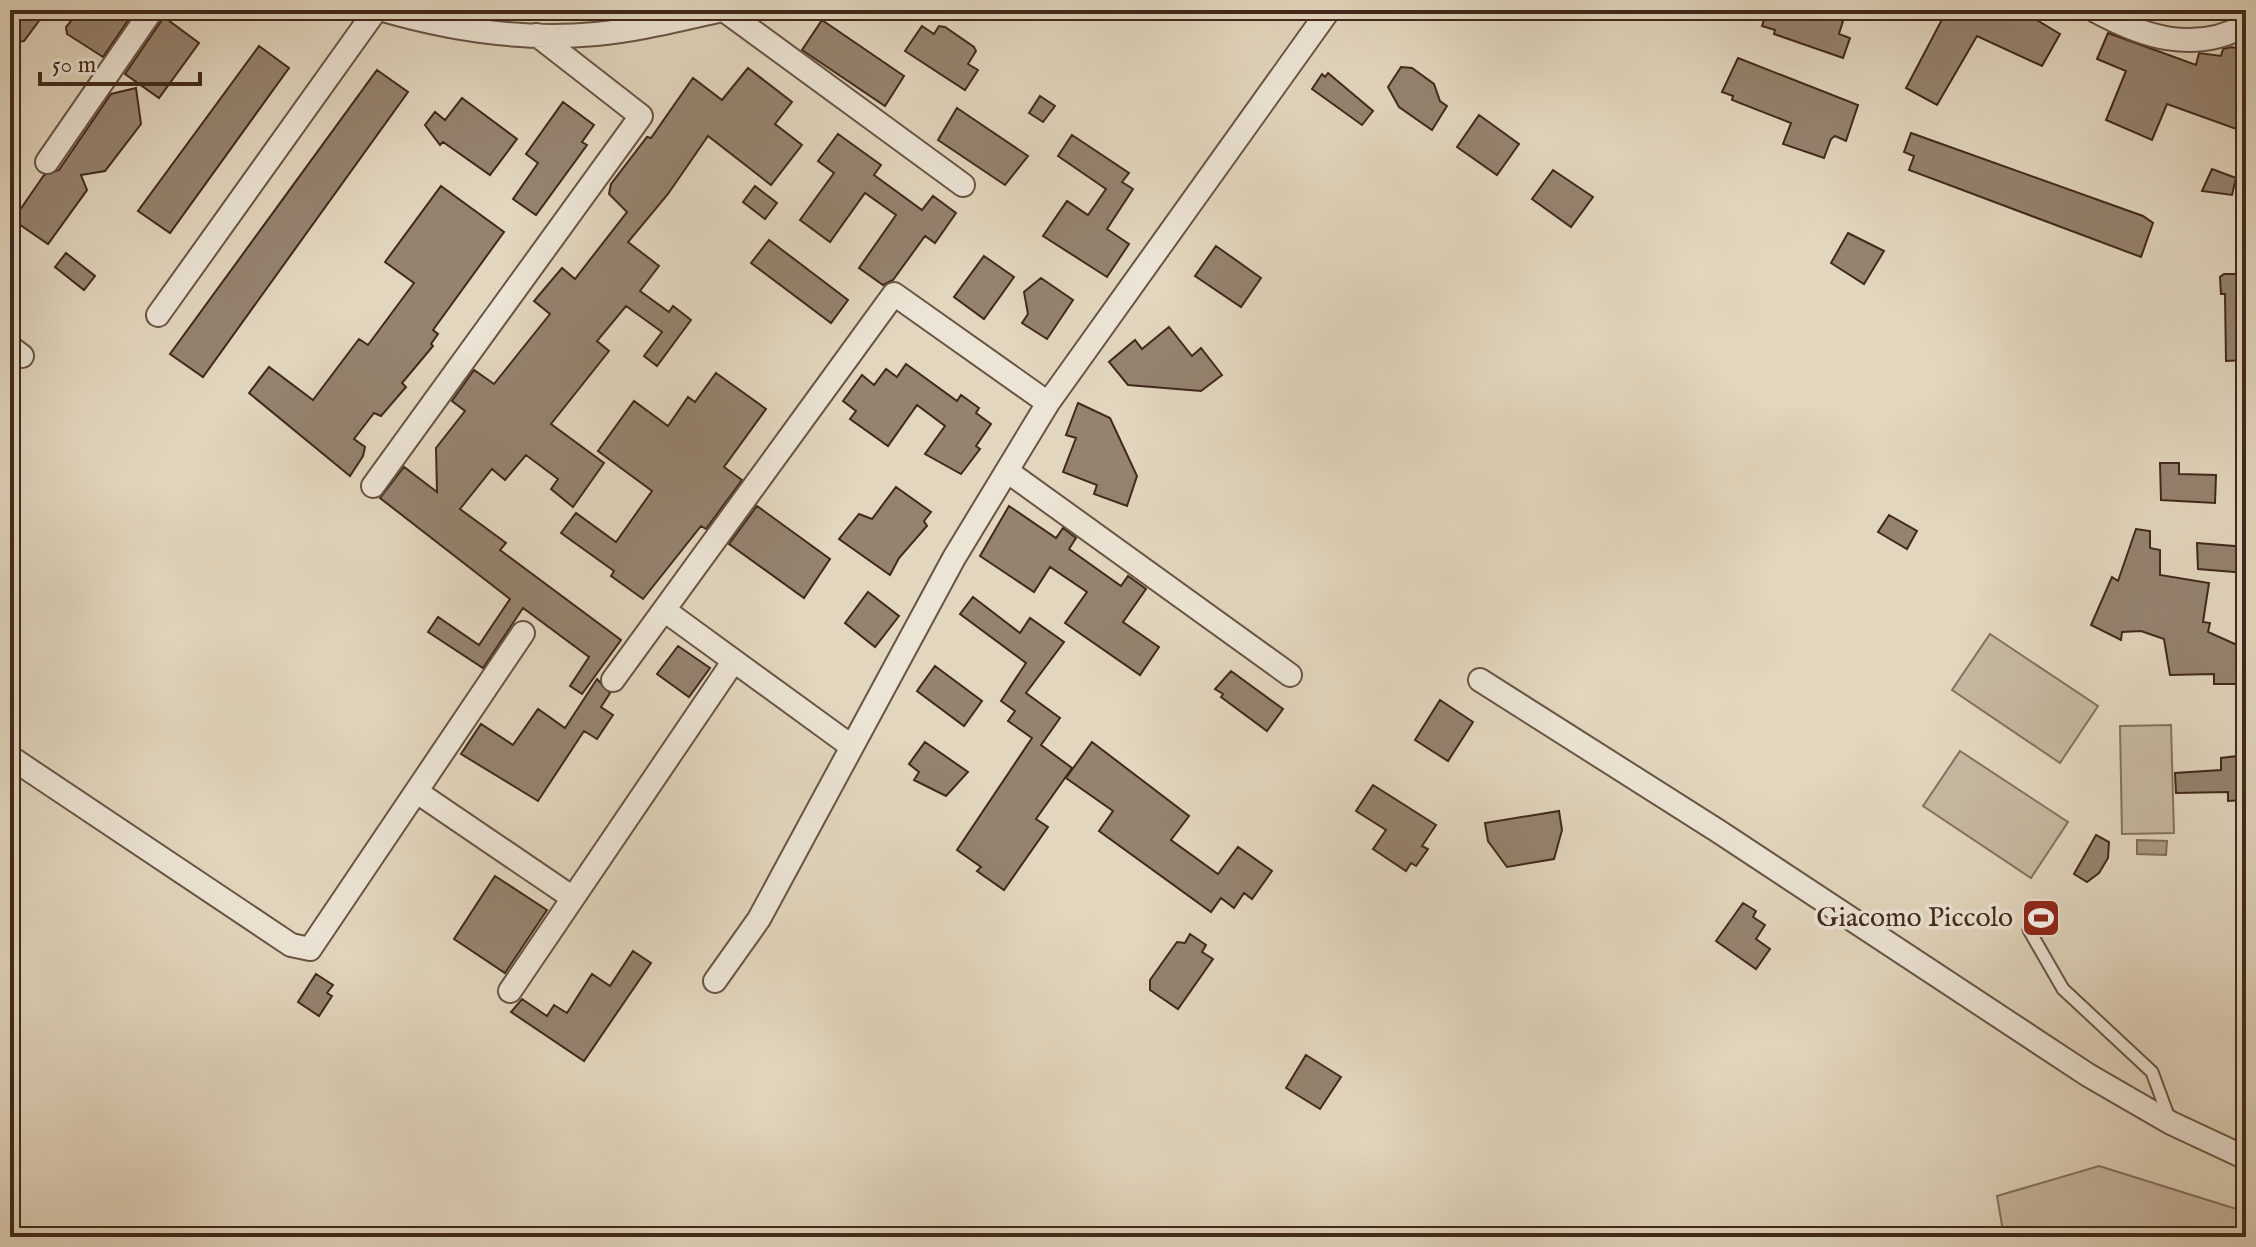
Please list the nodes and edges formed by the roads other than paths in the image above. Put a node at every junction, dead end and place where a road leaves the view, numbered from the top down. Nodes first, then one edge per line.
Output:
1 (152, 10) edge
2 (376, 10) edge
3 (383, 10) edge
4 (491, 10) edge
5 (636, 10) edge
6 (724, 10) edge
7 (1329, 10) edge
8 (2094, 10) edge
9 (2246, 25) edge
10 (623, 30) junction
11 (478, 31) junction
12 (537, 35) junction
13 (47, 162) dead end
14 (963, 185) dead end
15 (158, 315) dead end
16 (1048, 403) junction
17 (1007, 471) junction
18 (373, 486) dead end
19 (664, 610) junction
20 (523, 633) dead end
21 (733, 662) junction
22 (1290, 675) dead end
23 (613, 680) dead end
24 (1480, 680) dead end
25 (851, 746) junction
26 (10, 757) edge
27 (417, 792) junction
28 (573, 898) junction
29 (2029, 930) dead end
30 (715, 981) dead end
31 (510, 991) dead end
32 (2171, 1123) junction
33 (2246, 1158) edge

1 - 13 street
2 - 15 street
3 - 11 street
4 - 11 street
5 - 10 street
6 - 10 street
6 - 14 street
7 - 16 street
8 - 9 street
10 - 12 street
11 - 12 street
12 - 18 street
16 - 17 street
16 - 19 street
17 - 22 street
17 - 25 street
19 - 21 street
19 - 23 street
20 - 27 street
21 - 25 street
21 - 28 street
24 - 32 street
25 - 30 street
26 - 27 street
27 - 28 street
28 - 31 street
29 - 32 lane
32 - 33 street

